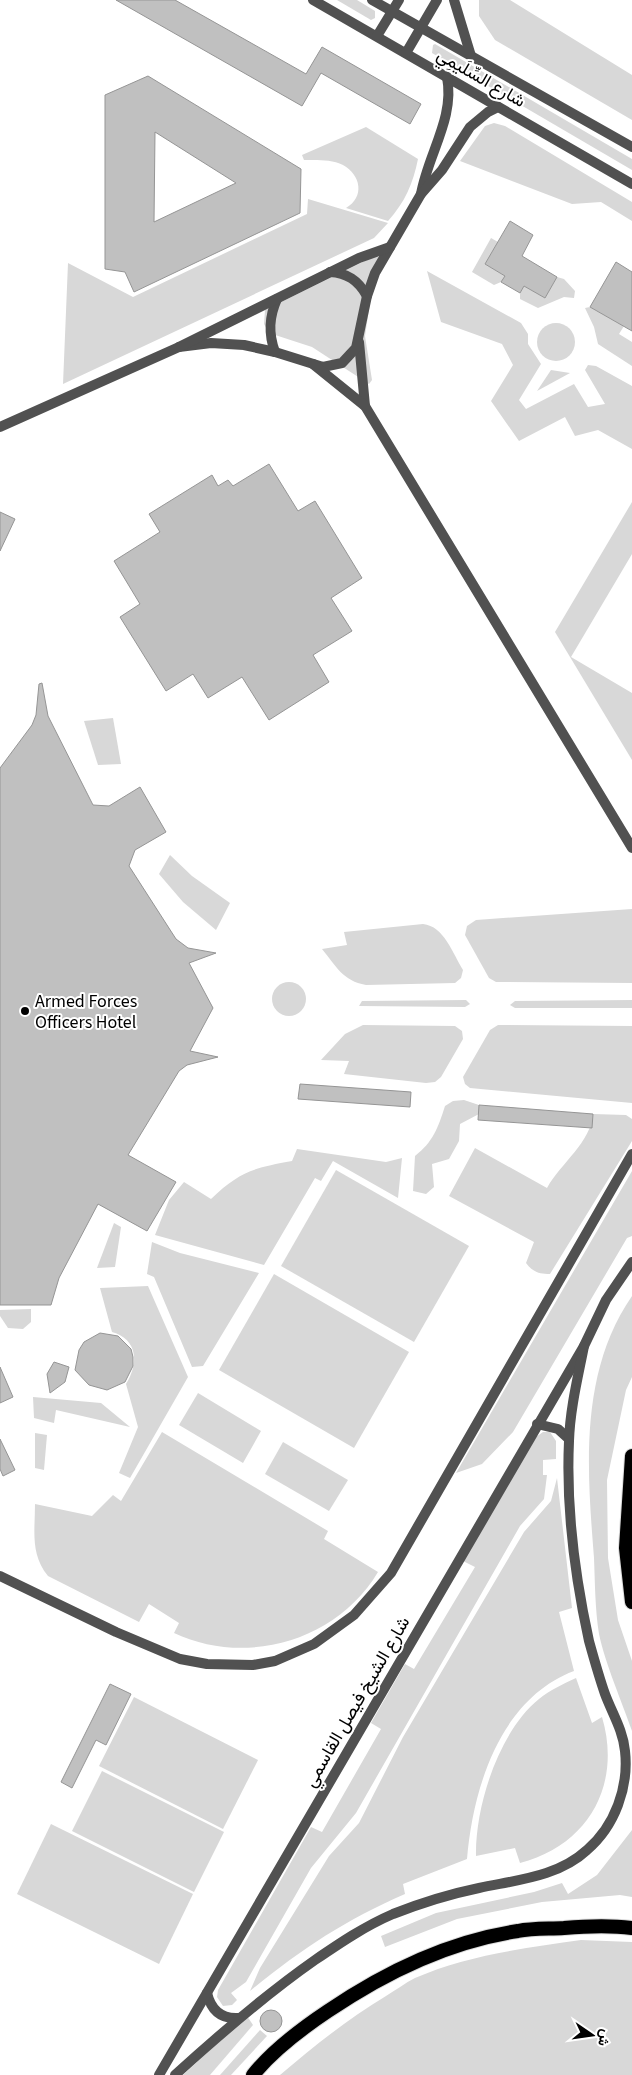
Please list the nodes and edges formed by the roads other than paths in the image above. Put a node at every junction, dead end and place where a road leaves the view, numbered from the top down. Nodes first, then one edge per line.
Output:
1 (313, 0) edge
2 (372, 0) edge
3 (399, 0) edge
4 (437, 0) edge
5 (454, 0) edge
6 (392, 11) junction
7 (421, 27) junction
8 (377, 36) junction
9 (406, 53) junction
10 (471, 56) junction
11 (447, 76) junction
12 (498, 106) junction
13 (632, 147) edge
14 (432, 152) junction
15 (448, 160) junction
16 (632, 184) edge
17 (421, 194) junction
18 (390, 247) junction
19 (329, 272) junction
20 (367, 296) junction
21 (277, 299) junction
22 (358, 338) junction
23 (179, 347) junction
24 (276, 352) junction
25 (313, 364) junction
26 (365, 406) junction
27 (0, 427) edge
28 (632, 848) edge
29 (632, 1154) edge
30 (632, 1262) edge
31 (584, 1346) junction
32 (537, 1424) junction
33 (569, 1439) junction
34 (632, 1456) edge
35 (0, 1576) edge
36 (632, 1602) edge
37 (632, 1928) edge
38 (207, 1994) junction
39 (238, 2018) junction
40 (159, 2075) edge
41 (175, 2075) edge
42 (253, 2075) edge

1 - 8 street, شارع السِّلَيمِي
2 - 6 street, شارع السِّلَيمِي
3 - 6 street
4 - 7 street
5 - 10 street
6 - 7 street, شارع السِّلَيمِي
6 - 8 street
7 - 9 street
7 - 10 street, شارع السِّلَيمِي
8 - 9 street, شارع السِّلَيمِي
9 - 11 street, شارع السِّلَيمِي
10 - 13 street, شارع السِّلَيمِي
11 - 12 street, شارع السِّلَيمِي
11 - 14 street
12 - 15 street
12 - 16 street, شارع السِّلَيمِي
14 - 15 street
14 - 17 street
15 - 17 street
17 - 18 street
18 - 19 street
18 - 20 street
19 - 20 street
19 - 21 street
20 - 22 street
21 - 23 street
21 - 24 street
22 - 25 street
22 - 26 street
23 - 24 street
23 - 27 street
24 - 25 street
25 - 26 street
26 - 28 street
29 - 35 street
30 - 31 street, شارع الشيخ فيصل القاسمي
31 - 32 street, شارع الشيخ فيصل القاسمي
31 - 33 street, شارع الشيخ فيصل القاسمي
32 - 33 street
32 - 38 street, شارع الشيخ فيصل القاسمي
33 - 39 street, شارع الشيخ فيصل القاسمي
34 - 36 highway
37 - 42 highway
38 - 39 street
38 - 40 street, شارع الشيخ فيصل القاسمي
39 - 41 street, شارع الشيخ فيصل القاسمي

